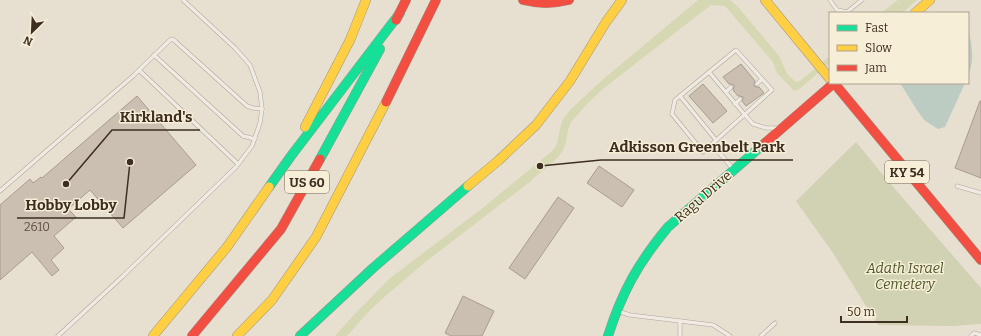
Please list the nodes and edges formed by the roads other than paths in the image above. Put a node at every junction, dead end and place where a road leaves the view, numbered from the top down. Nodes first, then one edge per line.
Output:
1 (183, 0) edge
2 (366, 0) edge
3 (406, 0) edge
4 (436, 0) edge
5 (523, 0) edge
6 (569, 0) edge
7 (622, 0) edge
8 (765, 0) edge
9 (830, 0) edge
10 (862, 0) edge
11 (930, 0) edge
12 (916, 12) edge
13 (400, 13) junction
14 (154, 55) junction
15 (752, 68) junction
16 (139, 70) junction
17 (709, 72) junction
18 (748, 72) dead end
19 (829, 77) edge
20 (762, 79) junction
21 (757, 84) dead end
22 (833, 84) edge
23 (835, 84) edge
24 (731, 87) dead end
25 (726, 92) junction
26 (680, 96) junction
27 (740, 99) dead end
28 (735, 104) junction
29 (262, 109) junction
30 (745, 115) junction
31 (783, 128) junction
32 (255, 139) junction
33 (716, 140) junction
34 (712, 144) junction
35 (291, 156) junction
36 (238, 164) junction
37 (734, 170) junction
38 (956, 186) dead end
39 (0, 191) edge
40 (981, 193) edge
41 (981, 260) edge
42 (616, 310) junction
43 (680, 322) junction
44 (774, 322) dead end
45 (972, 335) edge
46 (981, 335) edge
47 (58, 336) edge
48 (153, 336) edge
49 (192, 336) edge
50 (237, 336) edge
51 (300, 336) edge
52 (608, 336) edge
53 (680, 336) edge
54 (730, 336) edge
55 (761, 336) edge

1 - 29 lane
2 - 35 main road
3 - 13 main road, US 60
4 - 50 main road, US 60
5 - 6 main road
7 - 51 main road
8 - 19 main road
9 - 10 lane
11 - 12 main road
13 - 35 main road
13 - 49 main road, US 60
14 - 16 lane
14 - 29 lane
14 - 32 lane
15 - 17 lane
15 - 18 lane
15 - 20 lane
16 - 36 lane
16 - 39 lane
17 - 25 lane
17 - 26 lane
20 - 21 lane
20 - 30 lane
22 - 31 main road, Ragu Drive
23 - 41 main road, KY 54
24 - 25 lane
25 - 28 lane
26 - 33 lane
26 - 34 lane
27 - 28 lane
28 - 30 lane
29 - 32 lane
30 - 31 lane
30 - 33 lane
31 - 37 main road, Ragu Drive
32 - 36 lane
33 - 34 lane
34 - 37 lane
35 - 48 main road
36 - 47 lane
37 - 42 main road, Ragu Drive
38 - 40 lane
42 - 43 lane
42 - 52 main road, Ragu Drive
43 - 53 lane
43 - 54 lane
44 - 55 lane
45 - 46 lane

